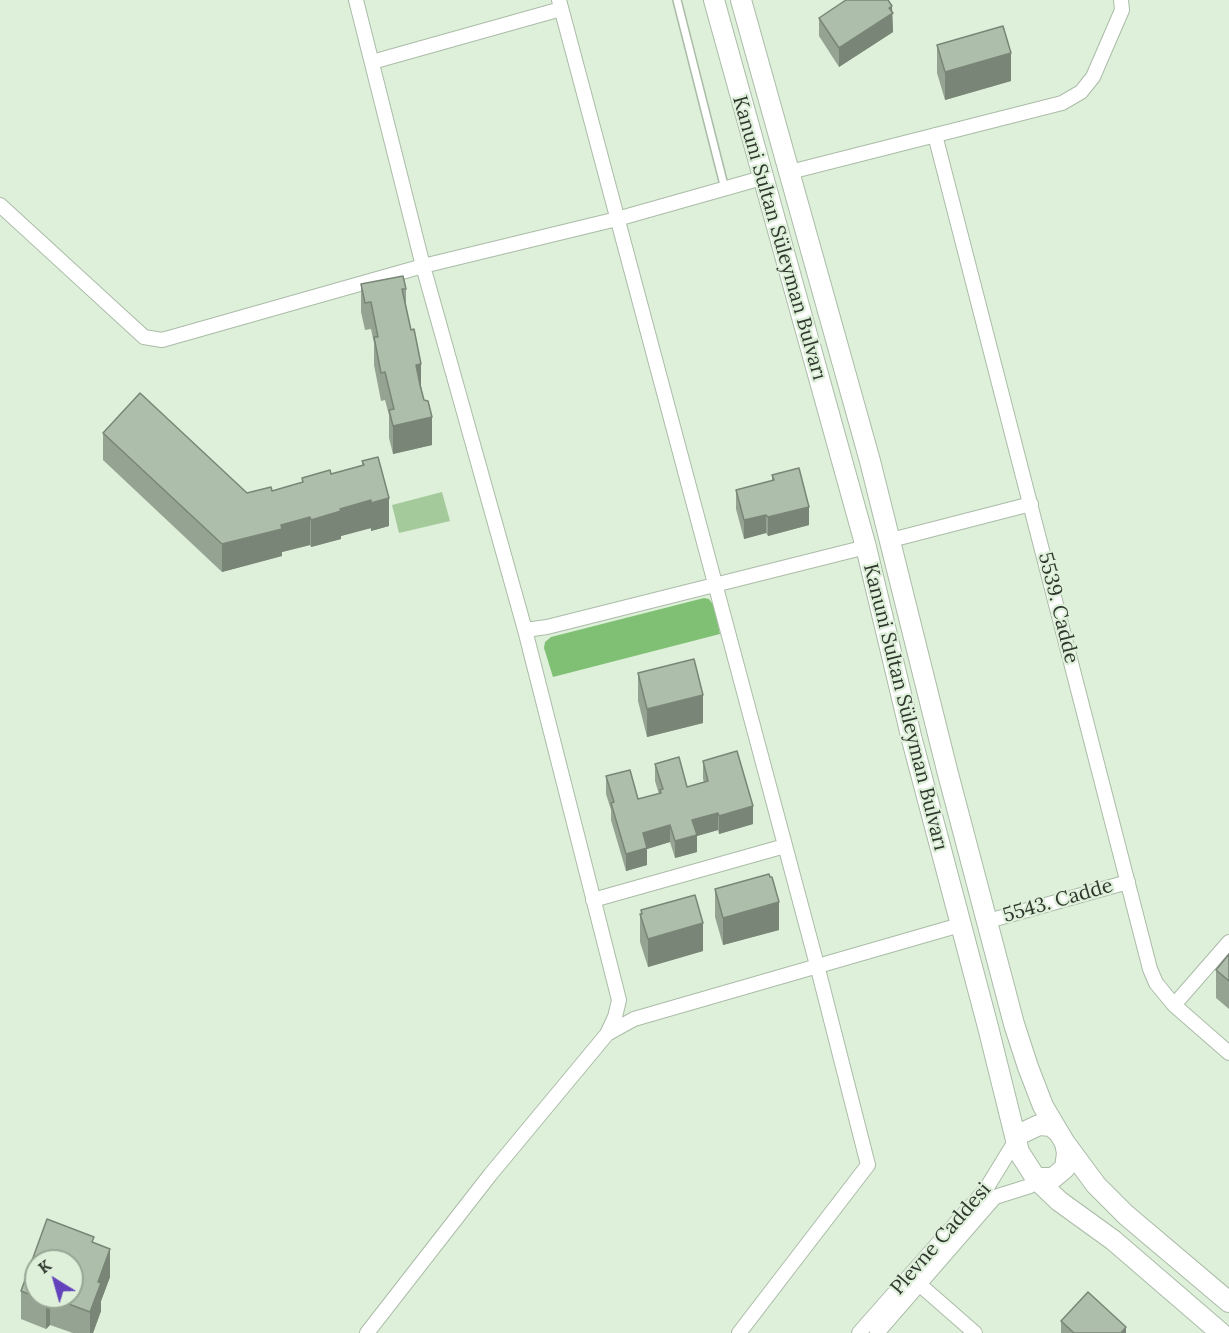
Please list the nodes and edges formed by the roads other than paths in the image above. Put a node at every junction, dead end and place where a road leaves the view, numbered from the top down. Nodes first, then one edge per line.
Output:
1 (356, 0) edge
2 (677, 0) edge
3 (714, 0) edge
4 (741, 0) edge
5 (1121, 0) edge
6 (560, 4) edge
7 (372, 62) junction
8 (935, 135) junction
9 (790, 172) junction
10 (762, 178) junction
11 (725, 189) junction
12 (0, 205) edge
13 (616, 219) junction
14 (423, 266) junction
15 (1031, 504) junction
16 (891, 540) junction
17 (866, 547) junction
18 (714, 585) junction
19 (525, 630) junction
20 (785, 846) junction
21 (1128, 882) junction
22 (593, 900) junction
23 (988, 921) junction
24 (960, 925) junction
25 (1229, 942) edge
26 (817, 965) junction
27 (1174, 1005) junction
28 (608, 1034) junction
29 (1229, 1053) edge
30 (1061, 1138) junction
31 (1016, 1140) junction
32 (1037, 1180) junction
33 (920, 1284) junction
34 (1229, 1302) edge
35 (367, 1333) edge
36 (739, 1333) edge
37 (859, 1333) edge
38 (878, 1333) edge
39 (975, 1333) edge
40 (1221, 1333) edge

1 - 7 street
2 - 11 lane
3 - 10 main road, Kanuni Sultan Süleyman Bulvarı
4 - 9 main road, Kanuni Sultan Süleyman Bulvarı
5 - 8 street
6 - 7 street
6 - 13 street
7 - 14 street
8 - 9 street
8 - 15 street, 5539. Cadde
9 - 16 main road, Kanuni Sultan Süleyman Bulvarı
10 - 11 street
10 - 17 main road, Kanuni Sultan Süleyman Bulvarı
11 - 13 street
12 - 14 street
13 - 14 street
13 - 18 street
14 - 19 street
15 - 16 street
15 - 21 street, 5539. Cadde
16 - 23 main road, Kanuni Sultan Süleyman Bulvarı
17 - 18 street
17 - 24 main road, Kanuni Sultan Süleyman Bulvarı
18 - 19 street
18 - 20 street
19 - 22 street
20 - 22 street
20 - 26 street
21 - 23 street, 5543. Cadde
21 - 27 street, 5539. Cadde
22 - 28 street
23 - 30 main road, Kanuni Sultan Süleyman Bulvarı
24 - 26 street
24 - 31 main road, Kanuni Sultan Süleyman Bulvarı
25 - 27 street
26 - 28 street
26 - 36 street
27 - 29 street, 5539. Cadde
28 - 35 street
30 - 31 main road
30 - 32 main road
30 - 34 main road, Kanuni Sultan Süleyman Bulvarı
31 - 32 main road, Kanuni Sultan Süleyman Bulvarı
31 - 37 street, Plevne Caddesi
32 - 33 street, Plevne Caddesi
32 - 40 main road, Kanuni Sultan Süleyman Bulvarı
33 - 38 street, Plevne Caddesi
33 - 39 street

